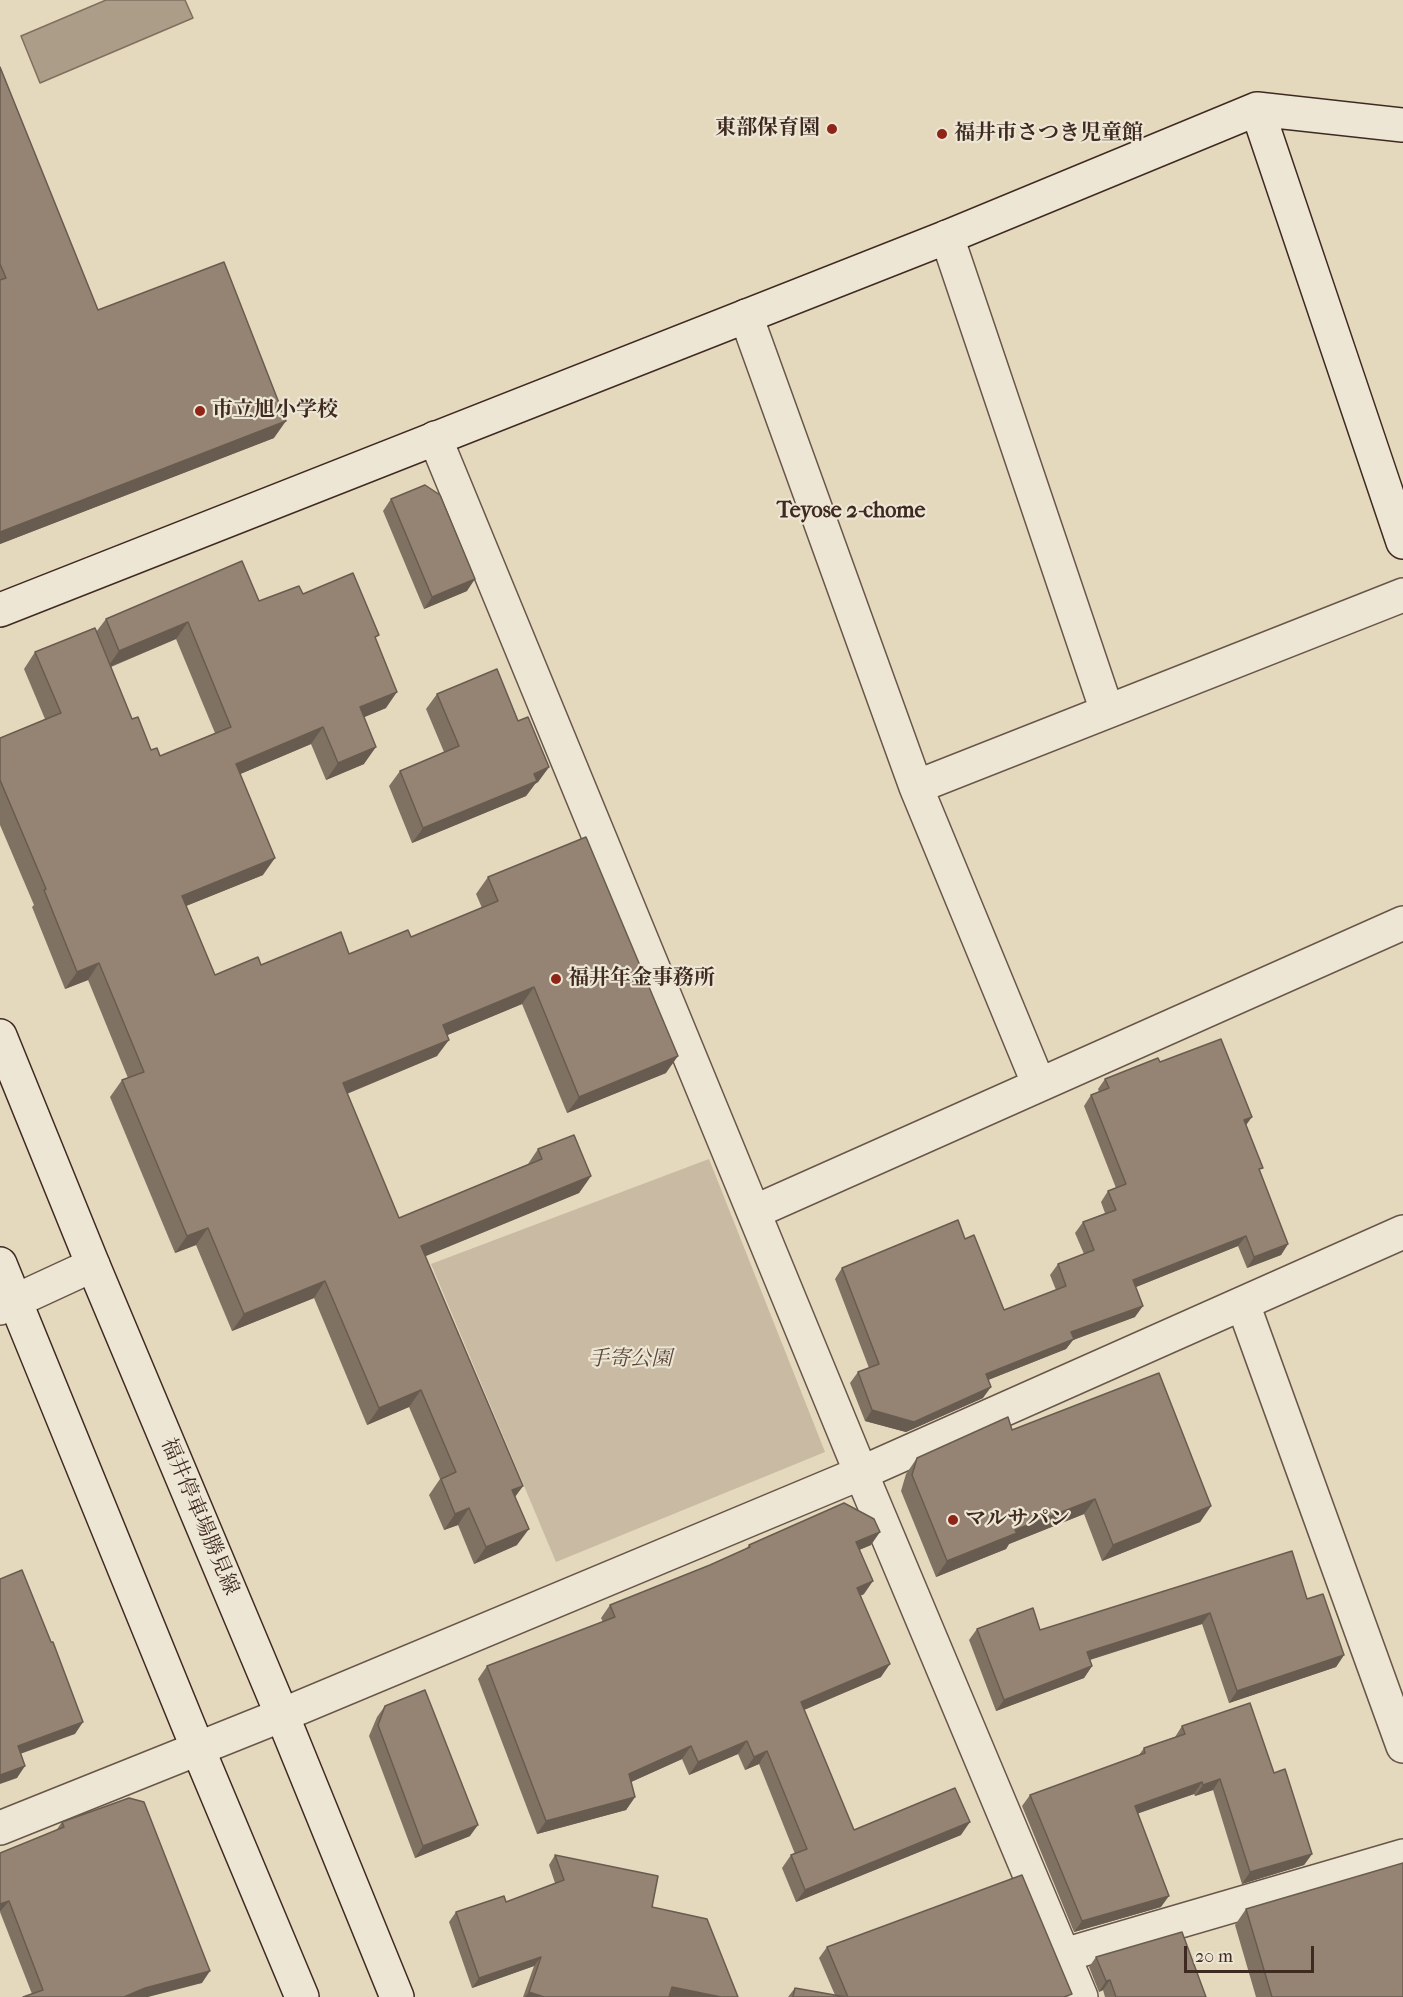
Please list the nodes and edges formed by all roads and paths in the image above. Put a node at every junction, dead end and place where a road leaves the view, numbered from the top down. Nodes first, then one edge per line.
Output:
1 (1257, 110) junction
2 (1403, 125) edge
3 (947, 237) junction
4 (746, 316) junction
5 (435, 438) junction
6 (1403, 542) edge
7 (1403, 595) edge
8 (0, 610) edge
9 (1107, 711) junction
10 (916, 787) junction
11 (1403, 923) edge
12 (0, 1036) edge
13 (1039, 1085) junction
14 (754, 1212) junction
15 (1403, 1233) edge
16 (0, 1264) edge
17 (93, 1265) junction
18 (1243, 1304) junction
19 (8, 1305) edge
20 (861, 1473) junction
21 (282, 1715) junction
22 (1403, 1746) edge
23 (198, 1749) junction
24 (0, 1828) edge
25 (1403, 1856) edge
26 (1064, 1955) junction
27 (302, 1997) edge
28 (397, 1997) edge
29 (1081, 1997) edge

1 - 2 street
1 - 3 street
1 - 6 street
3 - 4 street
3 - 9 street
4 - 5 street
4 - 10 street
5 - 8 street
5 - 14 street
7 - 9 street
9 - 10 street
10 - 13 street
11 - 13 street
12 - 17 street, 福井停車場勝見線
13 - 14 street
14 - 20 street
15 - 18 street
16 - 19 street
17 - 19 street
17 - 21 street, 福井停車場勝見線
18 - 20 street
18 - 22 street
19 - 23 street
20 - 21 street
20 - 26 street
21 - 23 street
21 - 28 street, 福井停車場勝見線
23 - 24 street
23 - 27 street
25 - 26 street
26 - 29 street

